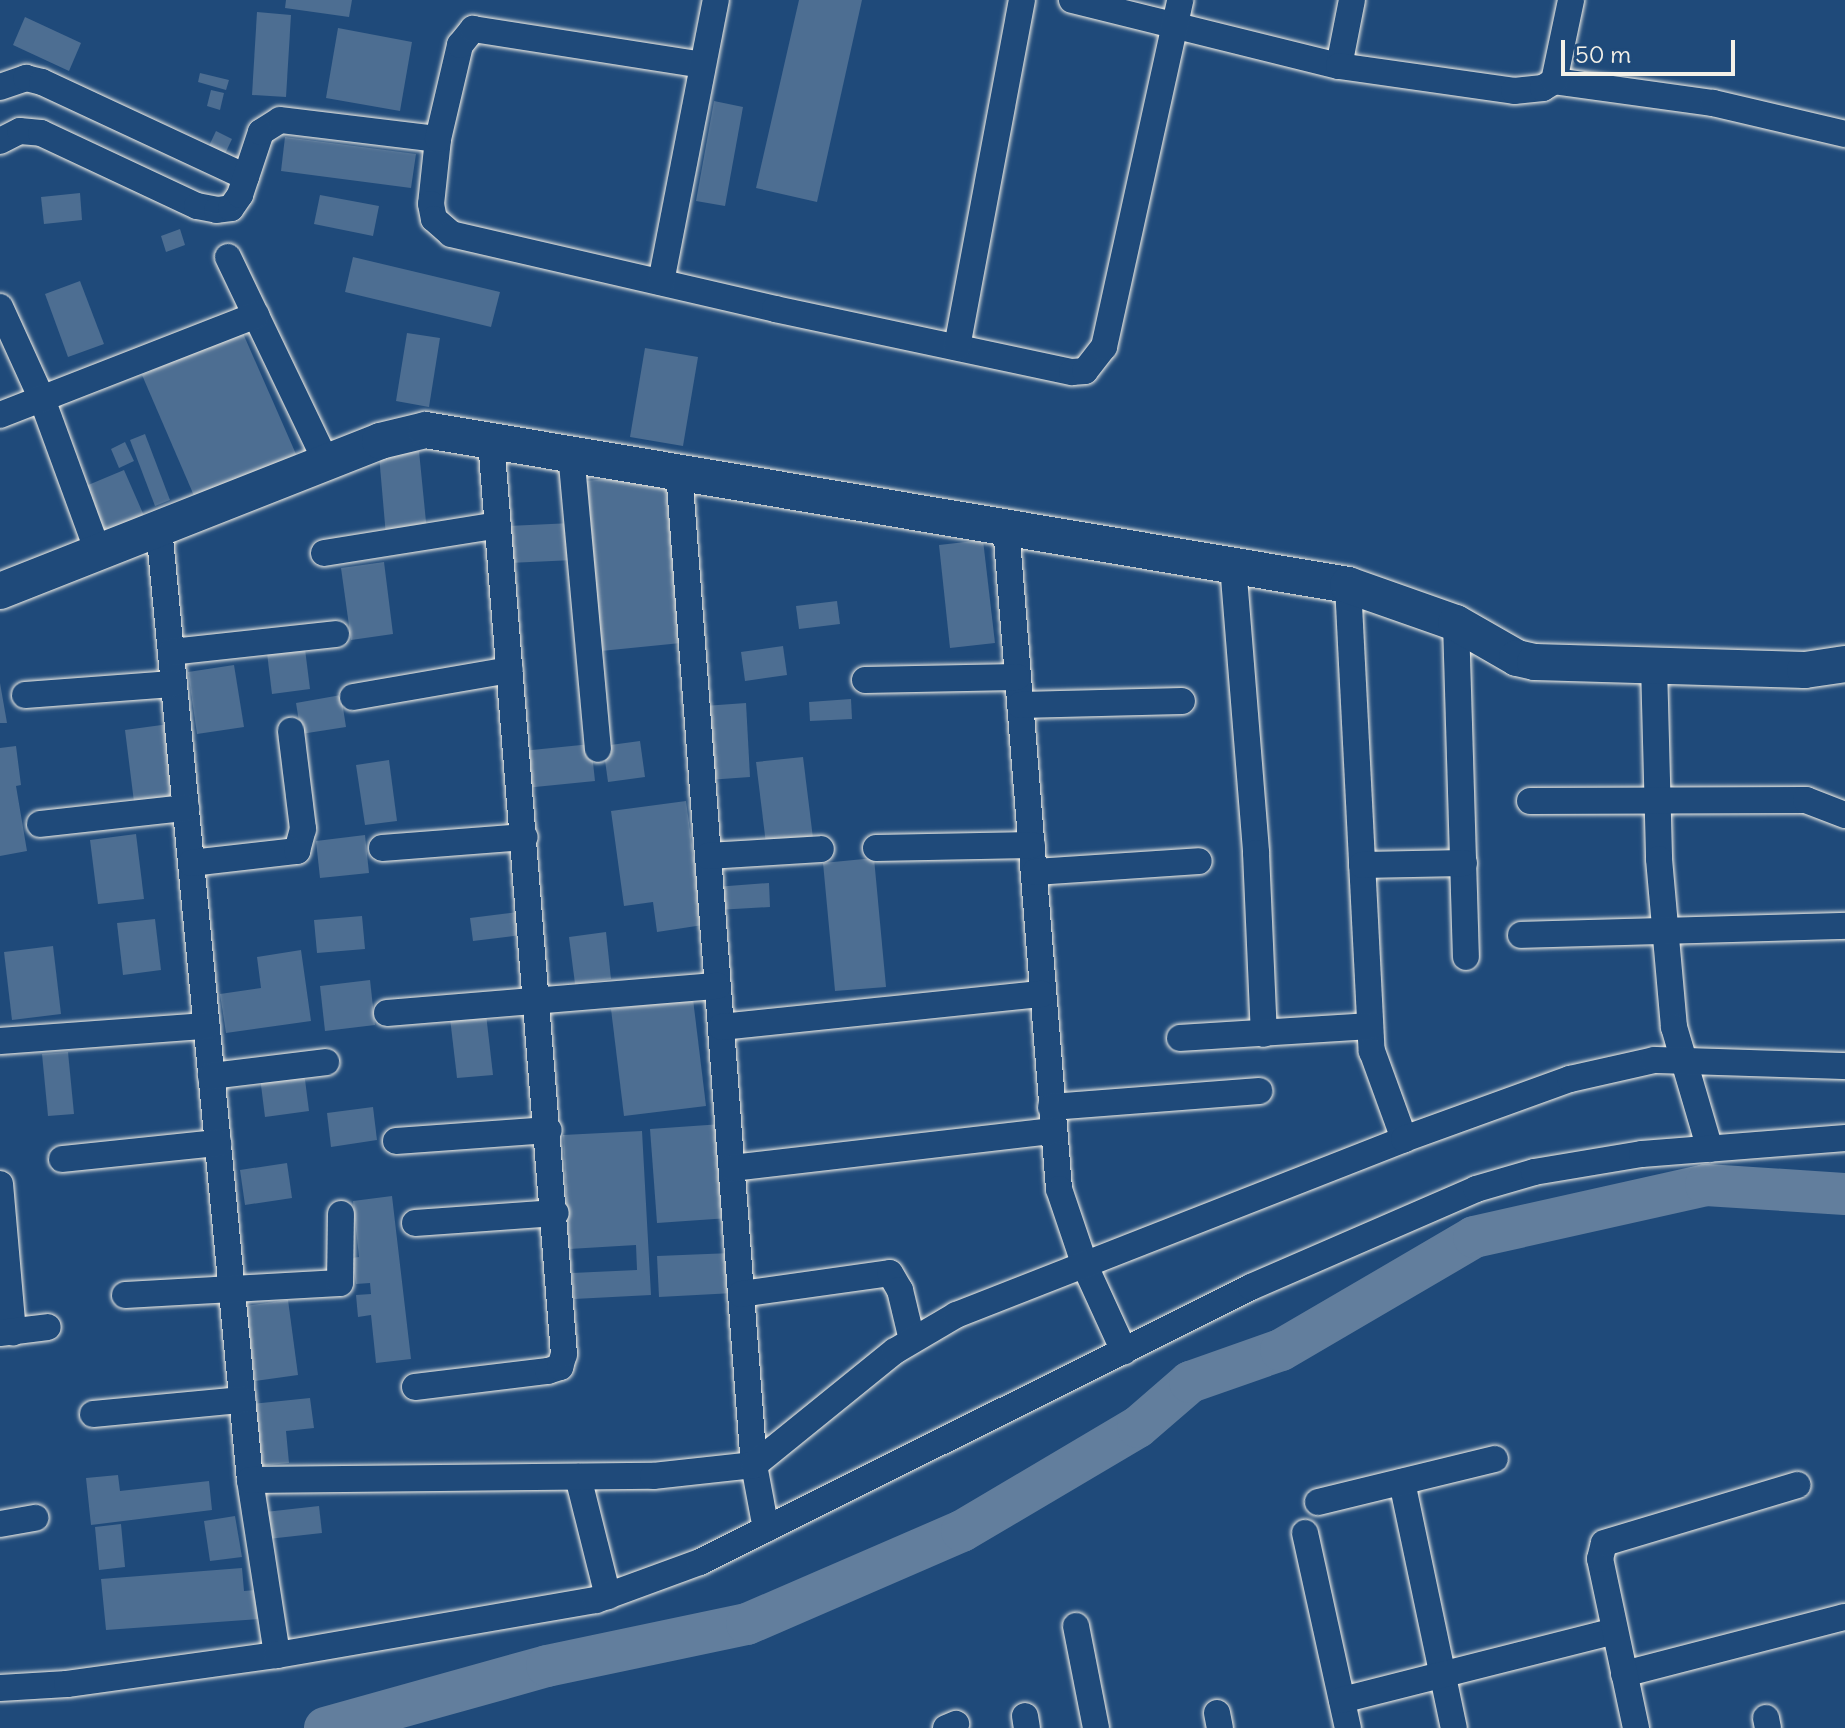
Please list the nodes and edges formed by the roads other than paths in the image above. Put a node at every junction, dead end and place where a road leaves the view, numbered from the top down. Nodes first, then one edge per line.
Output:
1 (716, 0) edge
2 (1022, 0) edge
3 (1072, 0) edge
4 (1180, 0) edge
5 (1352, 0) edge
6 (1571, 0) edge
7 (1175, 28) junction
8 (702, 65) junction
9 (1339, 66) junction
10 (1554, 81) junction
11 (0, 87) edge
12 (1845, 134) edge
13 (438, 139) junction
14 (0, 141) edge
15 (246, 177) junction
16 (228, 257) dead end
17 (661, 282) junction
18 (0, 307) edge
19 (256, 315) junction
20 (957, 347) junction
21 (42, 399) junction
22 (0, 415) edge
23 (491, 440) junction
24 (571, 453) junction
25 (326, 462) junction
26 (679, 471) junction
27 (498, 525) junction
28 (1006, 527) junction
29 (159, 528) junction
30 (98, 552) junction
31 (324, 553) dead end
32 (1233, 565) junction
33 (1348, 585) junction
34 (0, 591) edge
35 (1456, 623) junction
36 (336, 634) dead end
37 (171, 652) junction
38 (1845, 664) edge
39 (1654, 665) junction
40 (510, 670) junction
41 (1017, 677) junction
42 (865, 680) dead end
43 (173, 684) junction
44 (25, 695) dead end
45 (353, 697) dead end
46 (1182, 701) dead end
47 (1020, 705) junction
48 (291, 731) dead end
49 (598, 749) dead end
50 (1657, 800) junction
51 (1530, 801) dead end
52 (186, 808) junction
53 (1845, 815) edge
54 (40, 824) dead end
55 (525, 837) junction
56 (1032, 845) junction
57 (382, 848) dead end
58 (876, 848) dead end
59 (821, 849) dead end
60 (708, 856) junction
61 (1199, 861) dead end
62 (191, 863) junction
63 (1464, 863) junction
64 (1362, 865) junction
65 (1035, 872) junction
66 (1845, 926) edge
67 (1665, 930) junction
68 (1521, 935) dead end
69 (1466, 957) dead end
70 (718, 986) junction
71 (1042, 994) junction
72 (538, 1002) junction
73 (387, 1013) dead end
74 (206, 1026) junction
75 (1370, 1026) junction
76 (721, 1027) junction
77 (1264, 1034) junction
78 (1180, 1038) dead end
79 (0, 1041) edge
80 (1680, 1057) junction
81 (326, 1062) dead end
82 (1845, 1066) edge
83 (211, 1076) junction
84 (1259, 1091) dead end
85 (1052, 1119) junction
86 (549, 1130) junction
87 (1845, 1138) edge
88 (1404, 1139) junction
89 (396, 1141) dead end
90 (218, 1143) junction
91 (1710, 1149) junction
92 (62, 1159) dead end
93 (732, 1168) junction
94 (0, 1184) edge
95 (556, 1213) junction
96 (341, 1214) dead end
97 (415, 1223) dead end
98 (1085, 1266) junction
99 (232, 1288) junction
100 (741, 1294) junction
101 (125, 1295) dead end
102 (48, 1327) dead end
103 (7, 1333) edge
104 (912, 1340) junction
105 (1124, 1351) junction
106 (415, 1387) dead end
107 (242, 1400) junction
108 (93, 1414) dead end
109 (1495, 1459) dead end
110 (754, 1465) junction
111 (578, 1477) junction
112 (250, 1480) junction
113 (1402, 1482) junction
114 (1797, 1485) dead end
115 (1318, 1502) dead end
116 (35, 1518) dead end
117 (0, 1524) edge
118 (766, 1529) junction
119 (1305, 1533) dead end
120 (608, 1596) junction
121 (1845, 1617) edge
122 (1076, 1626) dead end
123 (1614, 1631) junction
124 (277, 1655) junction
125 (1441, 1674) junction
126 (1624, 1674) junction
127 (0, 1688) edge
128 (1342, 1700) junction
129 (1096, 1728) edge
130 (1348, 1728) edge
131 (1454, 1728) edge
132 (1636, 1728) edge

1 - 8 street
2 - 20 street
3 - 7 street
4 - 7 street
5 - 9 street
6 - 10 street
7 - 9 street
7 - 20 street
8 - 13 street
8 - 17 street
9 - 10 street
10 - 12 street
11 - 15 street
13 - 15 street
13 - 17 street
14 - 15 street
16 - 19 street
17 - 20 street
18 - 21 street
19 - 21 street
19 - 25 street
21 - 22 street
21 - 30 street
23 - 24 street
23 - 25 street
23 - 27 street
24 - 26 street
24 - 49 street
25 - 29 street
26 - 28 street
26 - 60 street
27 - 31 street
27 - 40 street
28 - 32 street
28 - 41 street
29 - 30 street
29 - 37 street
30 - 34 street
32 - 33 street
32 - 77 street
33 - 35 street
33 - 64 street
35 - 39 street
35 - 63 street
36 - 37 street
37 - 43 street
38 - 39 street
39 - 50 street
40 - 45 street
40 - 55 street
41 - 42 street
41 - 47 street
43 - 44 street
43 - 52 street
46 - 47 street
47 - 56 street
48 - 62 street
50 - 51 street
50 - 53 street
50 - 67 street
52 - 54 street
52 - 62 street
55 - 57 street
55 - 72 street
56 - 58 street
56 - 65 street
59 - 60 street
60 - 70 street
61 - 65 street
62 - 74 street
63 - 64 street
63 - 69 street
64 - 75 street
65 - 71 street
66 - 67 street
67 - 68 street
67 - 80 street
70 - 72 street
70 - 76 street
71 - 76 street
71 - 85 street
72 - 73 street
72 - 86 street
74 - 79 street
74 - 83 street
75 - 77 street
75 - 88 street
76 - 93 street
77 - 78 street
80 - 82 street
80 - 88 street
80 - 91 street
81 - 83 street
83 - 90 street
84 - 85 street
85 - 93 street
85 - 98 street
86 - 89 street
86 - 95 street
87 - 91 street
88 - 98 street
90 - 92 street
90 - 99 street
91 - 105 street
93 - 100 street
94 - 103 street
95 - 97 street
95 - 106 street
96 - 99 street
98 - 104 street
98 - 105 street
99 - 101 street
99 - 107 street
100 - 104 street
100 - 110 street
102 - 103 street
104 - 110 street
105 - 118 street
107 - 108 street
107 - 112 street
109 - 113 street
110 - 111 street
110 - 118 street
111 - 112 street
111 - 120 street
112 - 124 street
113 - 115 street
113 - 125 street
114 - 123 street
116 - 117 street
118 - 120 street
119 - 128 street
120 - 124 street
121 - 126 street
122 - 129 street
123 - 125 street
123 - 126 street
124 - 127 street
125 - 128 street
125 - 131 street
126 - 132 street
128 - 130 street

